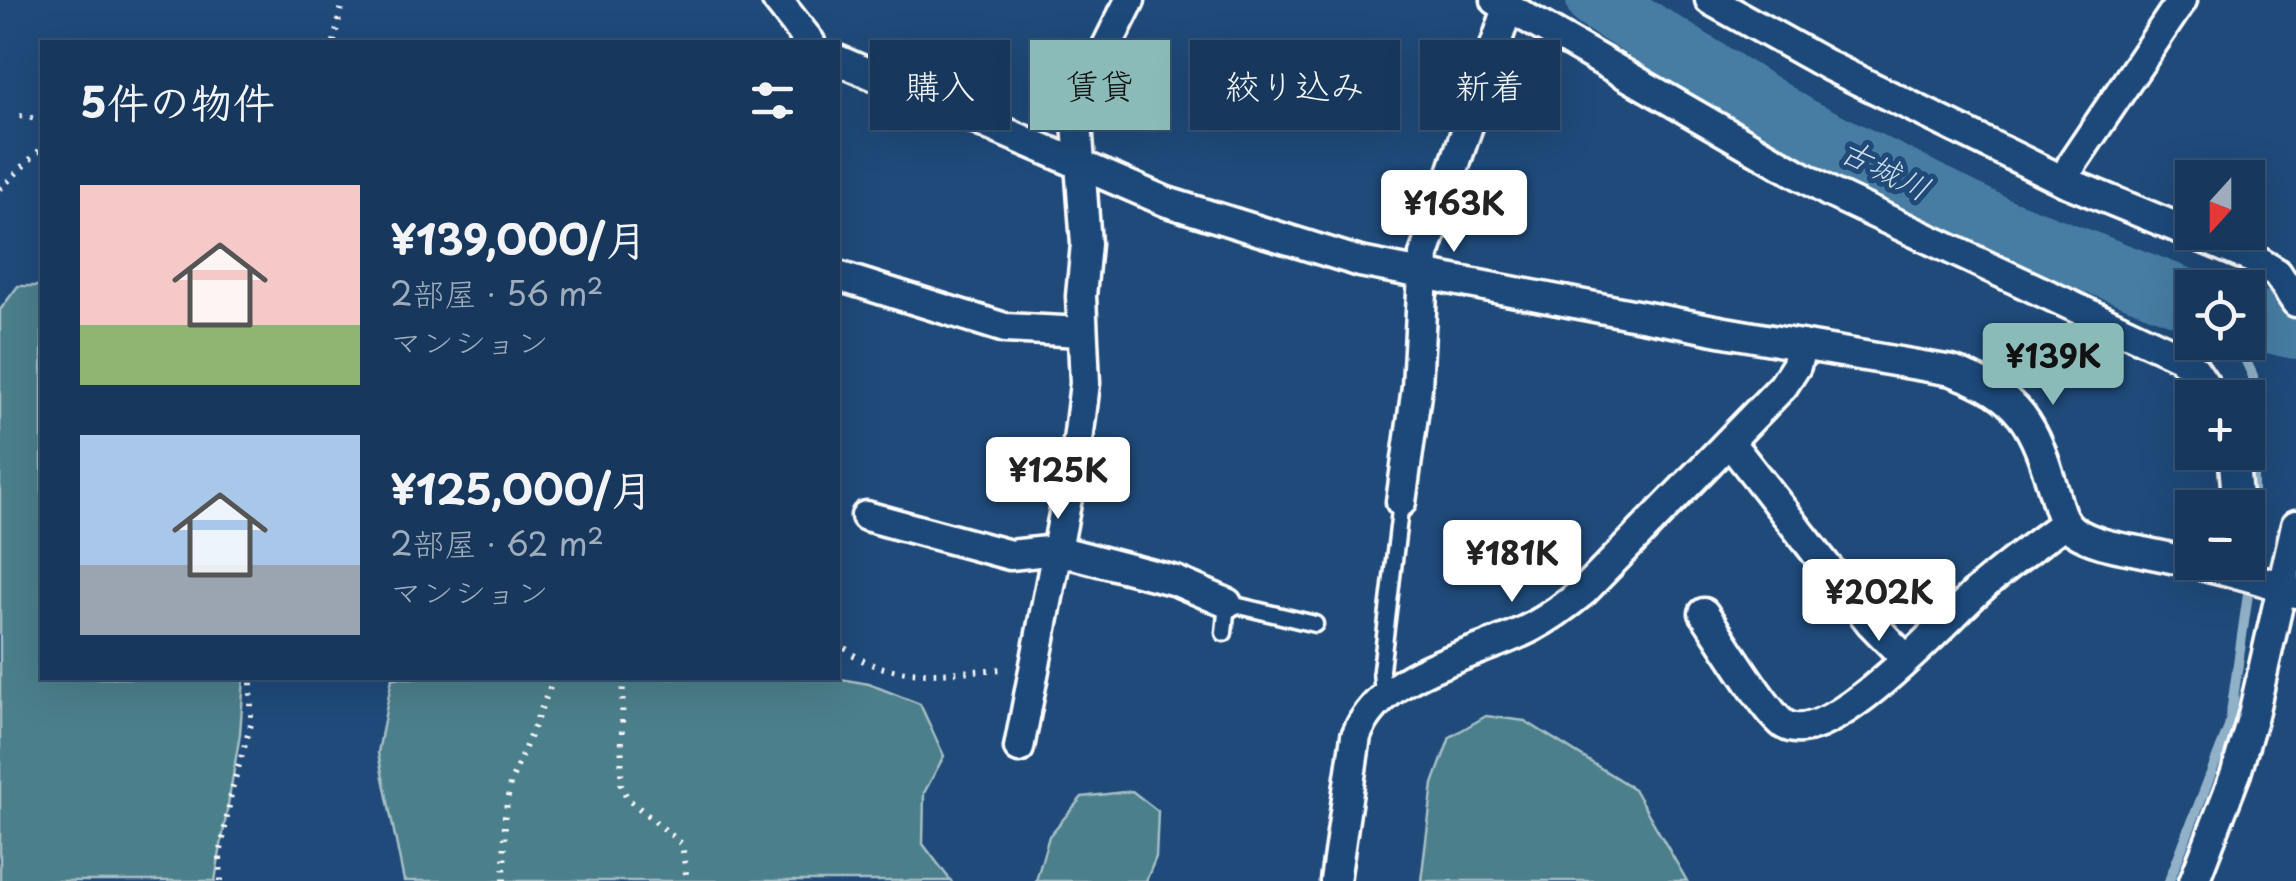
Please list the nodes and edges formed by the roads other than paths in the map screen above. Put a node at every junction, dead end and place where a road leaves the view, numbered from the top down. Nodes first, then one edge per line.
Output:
1 (777, 0) edge
2 (1130, 0) edge
3 (1710, 0) edge
4 (2182, 0) edge
5 (1502, 4) edge
6 (808, 40) edge
7 (840, 61) edge
8 (1080, 164) junction
9 (2064, 182) junction
10 (1423, 274) junction
11 (840, 277) edge
12 (2289, 284) edge
13 (1082, 332) junction
14 (1802, 344) junction
15 (2202, 380) edge
16 (1731, 444) junction
17 (1401, 502) joint
18 (866, 516) dead end
19 (2065, 523) junction
20 (2296, 525) edge
21 (1056, 550) junction
22 (2175, 559) edge
23 (2265, 568) edge
24 (2258, 580) edge
25 (1226, 603) junction
26 (1704, 614) dead end
27 (1314, 624) dead end
28 (1224, 632) dead end
29 (1906, 658) junction
30 (1383, 698) junction
31 (1020, 748) dead end
32 (1335, 881) edge
33 (2194, 881) edge

1 - 6 street
2 - 8 street
3 - 9 street
4 - 9 street
5 - 10 street
5 - 15 street
7 - 8 street
8 - 10 street
8 - 13 street
9 - 12 street
10 - 14 street
10 - 17 street
11 - 13 street
13 - 21 street
14 - 16 street
14 - 19 street
16 - 29 street
16 - 30 street
17 - 30 lane
18 - 21 street
19 - 22 street
19 - 29 street
20 - 23 street
21 - 25 street
21 - 31 street
24 - 33 street
25 - 27 lane
25 - 28 lane
26 - 29 street
30 - 32 street

